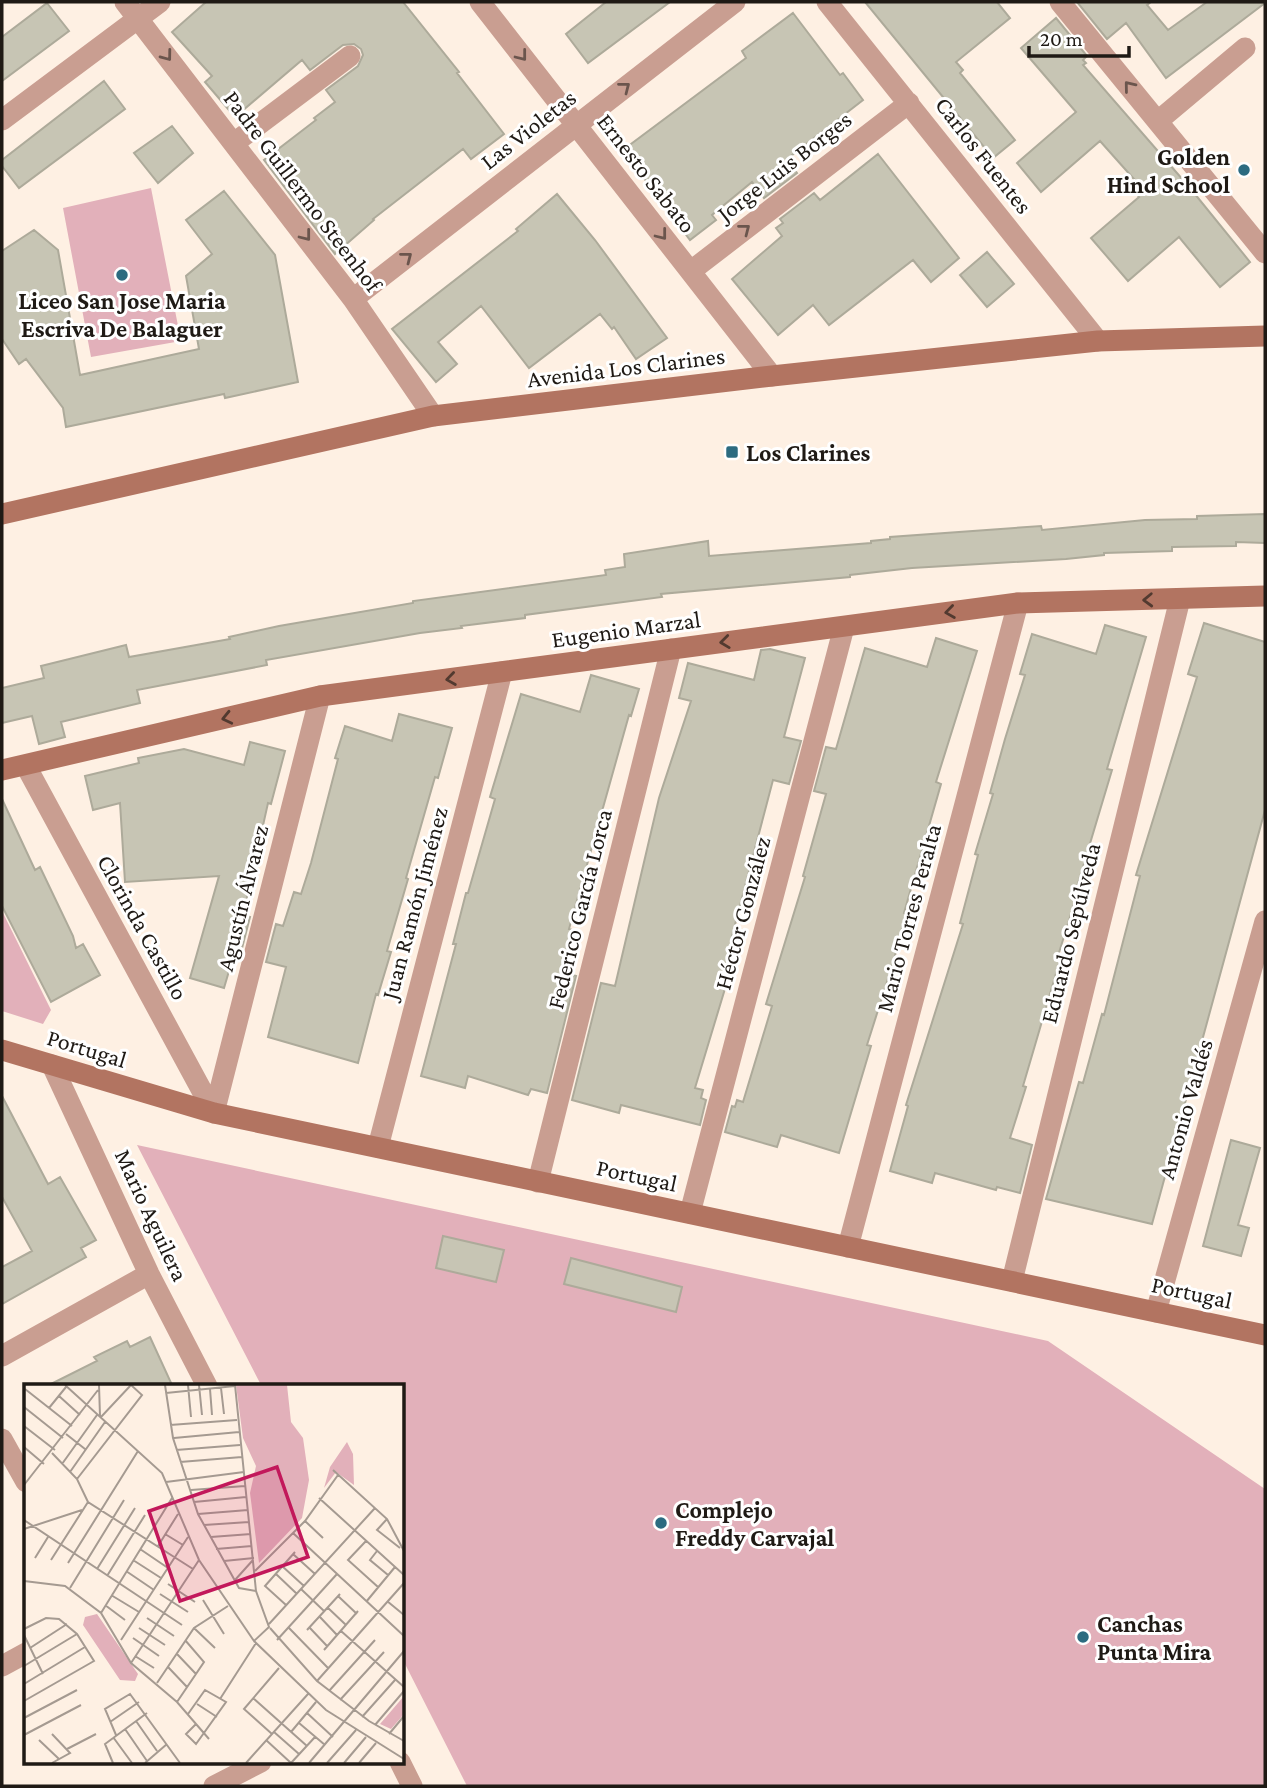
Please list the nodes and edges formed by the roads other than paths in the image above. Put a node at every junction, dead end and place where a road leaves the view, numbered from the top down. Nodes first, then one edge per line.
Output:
1 (159, 2) edge
2 (480, 2) edge
3 (734, 2) edge
4 (827, 2) edge
5 (1060, 2) edge
6 (132, 10) edge
7 (1245, 48) dead end
8 (350, 56) dead end
9 (909, 103) junction
10 (2, 120) edge
11 (1158, 121) junction
12 (576, 125) junction
13 (234, 143) junction
14 (1265, 253) edge
15 (691, 271) junction
16 (353, 299) junction
17 (1265, 336) edge
18 (1098, 341) junction
19 (772, 376) junction
20 (433, 416) junction
21 (2, 514) edge
22 (1265, 596) edge
23 (1180, 599) junction
24 (1018, 603) junction
25 (844, 627) junction
26 (671, 649) junction
27 (502, 672) junction
28 (320, 696) junction
29 (26, 766) junction
30 (2, 770) edge
31 (1265, 921) edge
32 (2, 1050) edge
33 (52, 1065) junction
34 (214, 1113) junction
35 (378, 1147) junction
36 (538, 1182) junction
37 (690, 1213) junction
38 (848, 1247) junction
39 (149, 1273) junction
40 (1012, 1281) junction
41 (1156, 1312) junction
42 (1265, 1335) edge
43 (2, 1356) edge
44 (206, 1384) edge
45 (2, 1439) edge
46 (24, 1478) edge
47 (24, 1654) edge
48 (2, 1666) edge
49 (257, 1764) edge
50 (401, 1764) edge
51 (214, 1786) edge
52 (412, 1786) edge

1 - 6 street
2 -> 12 street, Ernesto Sabato
12 -> 3 street, Las Violetas
4 - 9 street, Carlos Fuentes
11 -> 5 street
6 - 10 street
6 -> 13 street, Padre Guillermo Steenhof
7 - 11 street
8 - 13 street
15 -> 9 street, Jorge Luis Borges
9 - 18 street, Carlos Fuentes
11 - 14 street
12 -> 15 street, Ernesto Sabato
16 -> 12 street, Las Violetas
13 -> 16 street, Padre Guillermo Steenhof
15 - 19 street, Ernesto Sabato
16 - 20 street, Padre Guillermo Steenhof
17 - 18 main road, Avenida Los Clarines
18 - 19 main road, Avenida Los Clarines
19 - 20 main road, Avenida Los Clarines
20 - 21 main road, Avenida Los Clarines
22 - 23 main road, Eugenio Marzal
23 -> 24 main road, Eugenio Marzal
23 - 40 street, Eduardo Sepúlveda
24 -> 25 main road, Eugenio Marzal
24 - 38 street, Mario Torres Peralta
25 -> 26 main road, Eugenio Marzal
25 - 37 street, Héctor González
26 - 27 main road, Eugenio Marzal
26 - 36 street, Federico García Lorca
27 -> 28 main road, Eugenio Marzal
27 - 35 street, Juan Ramón Jiménez
28 -> 29 main road, Eugenio Marzal
28 - 34 street, Agustín Álvarez
29 - 30 main road, Eugenio Marzal
29 - 34 street, Clorinda Castillo
31 - 41 street, Antonio Valdés
32 - 33 main road, Portugal
33 - 34 main road, Portugal
33 - 39 street, Mario Aguilera
34 - 35 main road, Portugal
35 - 36 main road, Portugal
36 - 37 main road, Portugal
37 - 38 main road, Portugal
38 - 40 main road, Portugal
39 - 43 street
39 - 44 street, Mario Aguilera
40 - 41 main road, Portugal
41 - 42 main road, Portugal
45 - 46 street
47 - 48 street
49 - 51 street
50 - 52 street

